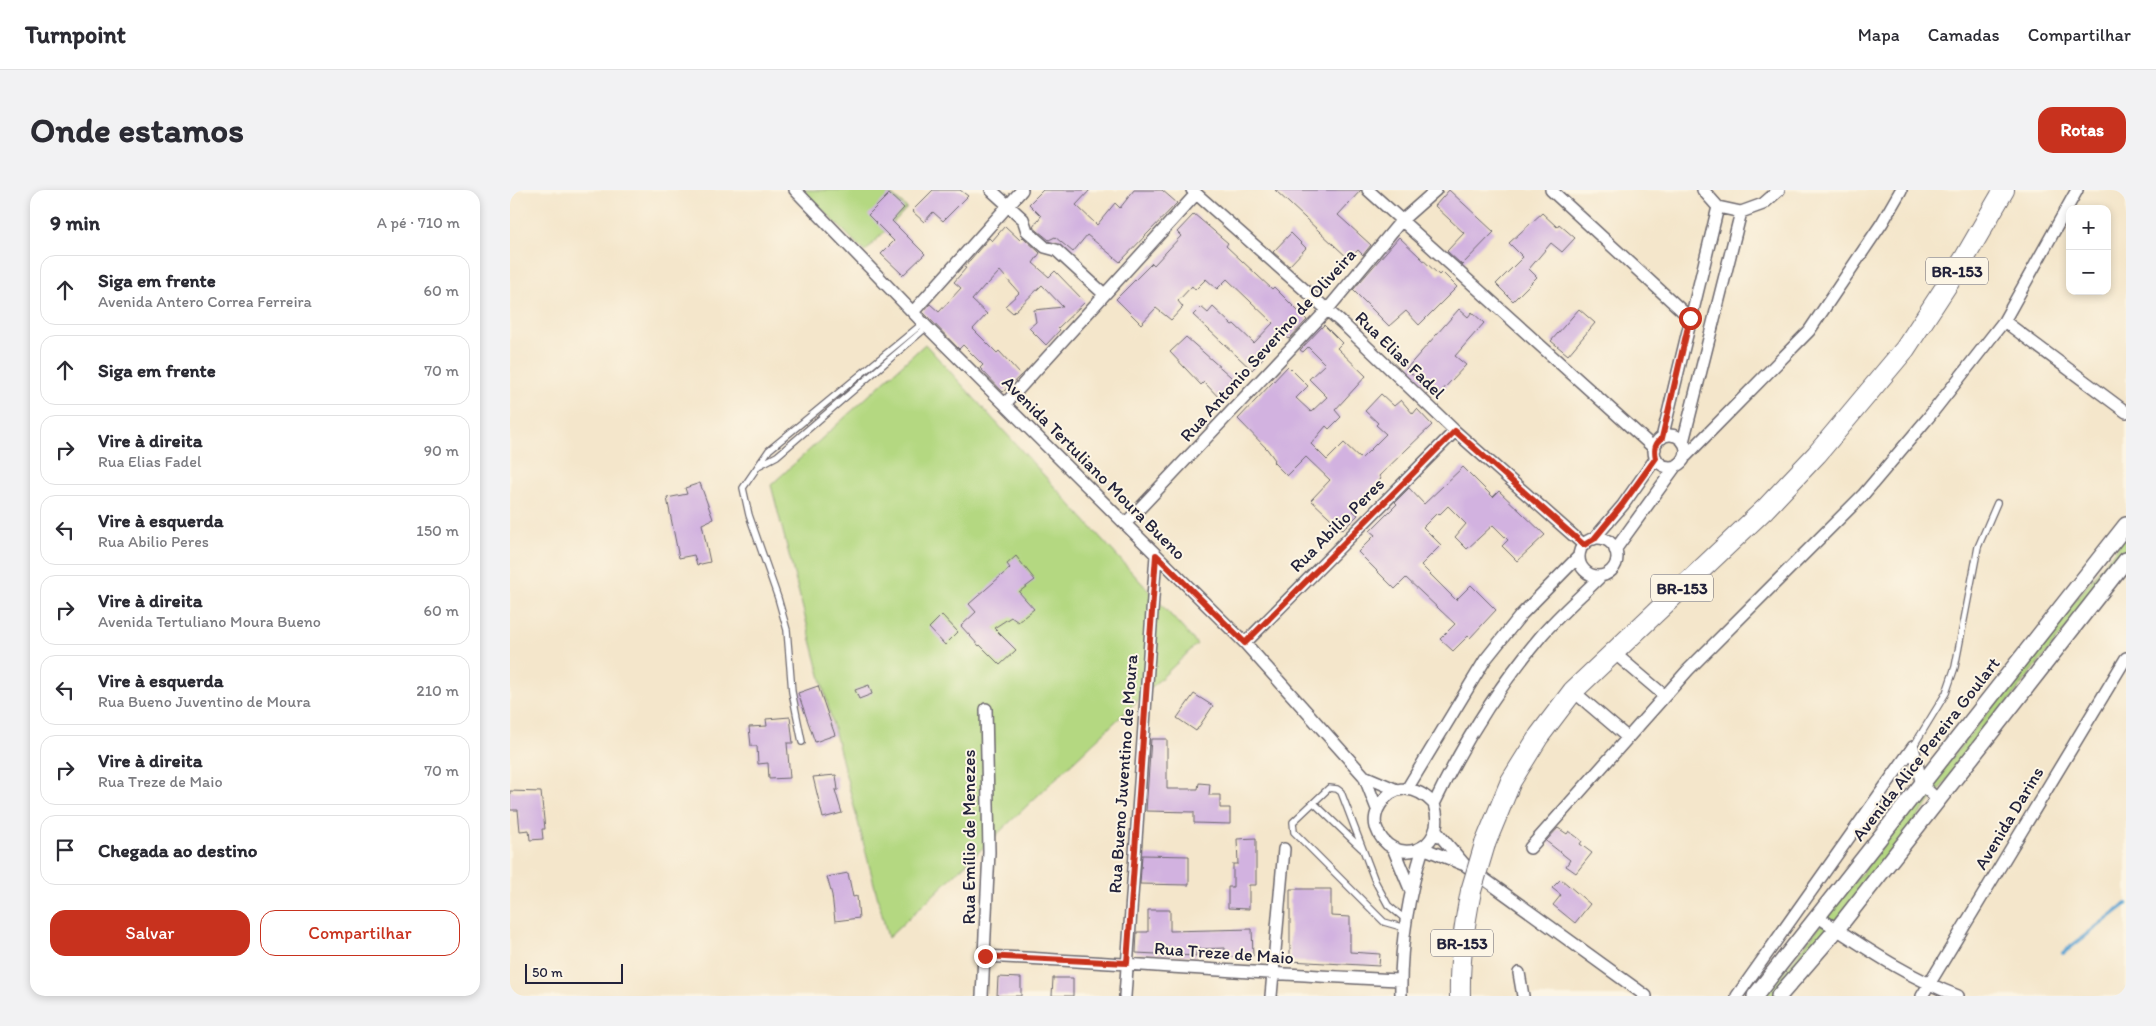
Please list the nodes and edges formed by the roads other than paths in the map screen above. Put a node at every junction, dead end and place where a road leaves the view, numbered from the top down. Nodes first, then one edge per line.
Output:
1 (796, 190) edge
2 (991, 190) edge
3 (1022, 190) edge
4 (1368, 190) edge
5 (1436, 190) edge
6 (1551, 190) edge
7 (1703, 190) edge
8 (1779, 190) edge
9 (1901, 190) edge
10 (2004, 190) edge
11 (2077, 190) edge
12 (1194, 192) edge
13 (1009, 206) junction
14 (1718, 207) junction
15 (1741, 212) junction
16 (1401, 221) junction
17 (1104, 294) junction
18 (1327, 310) junction
19 (913, 312) junction
20 (1690, 318) junction
21 (2004, 321) junction
22 (925, 325) junction
23 (1005, 404) junction
24 (2126, 412) edge
25 (1455, 431) junction
26 (1662, 438) junction
27 (1683, 442) junction
28 (1655, 453) junction
29 (1686, 456) junction
30 (1675, 467) junction
31 (1997, 504) dead end
32 (1126, 524) junction
33 (2126, 525) edge
34 (1594, 539) junction
35 (1584, 545) junction
36 (1615, 550) junction
37 (1156, 555) junction
38 (1579, 556) junction
39 (2126, 560) edge
40 (1601, 576) junction
41 (1245, 643) junction
42 (1613, 652) junction
43 (2126, 658) edge
44 (1573, 691) junction
45 (1665, 696) junction
46 (986, 709) dead end
47 (1628, 737) junction
48 (802, 742) dead end
49 (1913, 747) junction
50 (1364, 776) junction
51 (1922, 785) junction
52 (1402, 789) junction
53 (1939, 801) junction
54 (1314, 802) junction
55 (1434, 804) junction
56 (1377, 809) junction
57 (1436, 831) junction
58 (1393, 848) junction
59 (1422, 848) junction
60 (1530, 848) dead end
61 (1284, 849) dead end
62 (1363, 849) junction
63 (1465, 866) junction
64 (1410, 889) junction
65 (1818, 917) junction
66 (1406, 924) junction
67 (1837, 929) junction
68 (985, 956) junction
69 (1127, 963) junction
70 (1519, 973) dead end
71 (1272, 974) junction
72 (1401, 980) junction
73 (1928, 985) junction
74 (982, 996) edge
75 (1125, 996) edge
76 (1271, 996) edge
77 (1402, 996) edge
78 (1460, 996) edge
79 (1523, 996) edge
80 (1646, 996) edge
81 (1737, 996) edge
82 (1755, 996) edge
83 (1779, 996) edge
84 (1922, 996) edge
85 (1958, 996) edge

1 - 19 street, Avenida Tertuliano Moura Bueno
2 - 13 street
3 - 13 street
4 - 16 street
5 - 16 street, Rua Antonio Severino de Oliveira
6 - 20 street
7 - 14 street
8 - 15 street
9 - 29 street
10 - 42 highway, BR-153
11 - 21 street
12 - 17 street
12 - 18 street, Rua Elias Fadel
13 - 17 street
13 - 19 street
14 - 15 street
14 - 20 street
15 - 27 street
16 - 18 street, Rua Antonio Severino de Oliveira
16 - 28 street
17 - 23 street
18 - 25 street, Rua Elias Fadel
18 - 32 street, Rua Antonio Severino de Oliveira
19 - 22 street, Avenida Tertuliano Moura Bueno
20 - 26 street
21 - 24 street
21 - 45 street
22 - 23 street, Avenida Tertuliano Moura Bueno
22 - 48 lane
23 - 32 street, Avenida Tertuliano Moura Bueno
25 - 35 street, Rua Elias Fadel
25 - 41 street, Rua Abilio Peres
26 - 27 street
26 - 28 street
27 - 29 street
28 - 30 street
28 - 34 street
29 - 30 street
30 - 36 street
31 - 49 lane
32 - 37 street, Avenida Tertuliano Moura Bueno
33 - 51 street, Avenida Alice Pereira Goulart
34 - 35 street
34 - 36 street
35 - 38 street
36 - 40 street
37 - 41 street, Avenida Tertuliano Moura Bueno
37 - 69 street, Rua Bueno Juventino de Moura
38 - 40 street
38 - 52 street
39 - 53 street
40 - 55 street
41 - 50 street, Avenida Tertuliano Moura Bueno
42 - 44 highway, BR-153
42 - 45 street
43 - 73 street, Avenida Darins
44 - 47 street
44 - 78 highway, BR-153, bridge
45 - 47 street
46 - 68 street, Rua Emílio de Menezes
47 - 60 street
49 - 51 street
49 - 81 street
50 - 52 street, Avenida Tertuliano Moura Bueno
50 - 56 street, Avenida Tertuliano Moura Bueno
51 - 53 street
51 - 65 street, Avenida Alice Pereira Goulart
52 - 55 street
52 - 56 street
53 - 67 street
54 - 62 lane
54 - 62 lane
54 - 66 lane
55 - 57 street
56 - 58 street
57 - 59 street
57 - 63 street
58 - 59 street
58 - 64 street
59 - 63 street
59 - 64 street
61 - 71 street
62 - 66 lane
63 - 80 street
64 - 66 street
65 - 67 street
65 - 82 street, Avenida Alice Pereira Goulart
66 - 72 street
67 - 73 street
67 - 83 street
68 - 69 street, Rua Treze de Maio
68 - 74 street, Rua Emílio de Menezes
69 - 71 street, Rua Treze de Maio
69 - 75 street, Rua Bueno Juventino de Moura
70 - 79 street
71 - 72 street, Rua Treze de Maio
71 - 76 street
72 - 77 street
73 - 84 street, Avenida Darins
73 - 85 street

